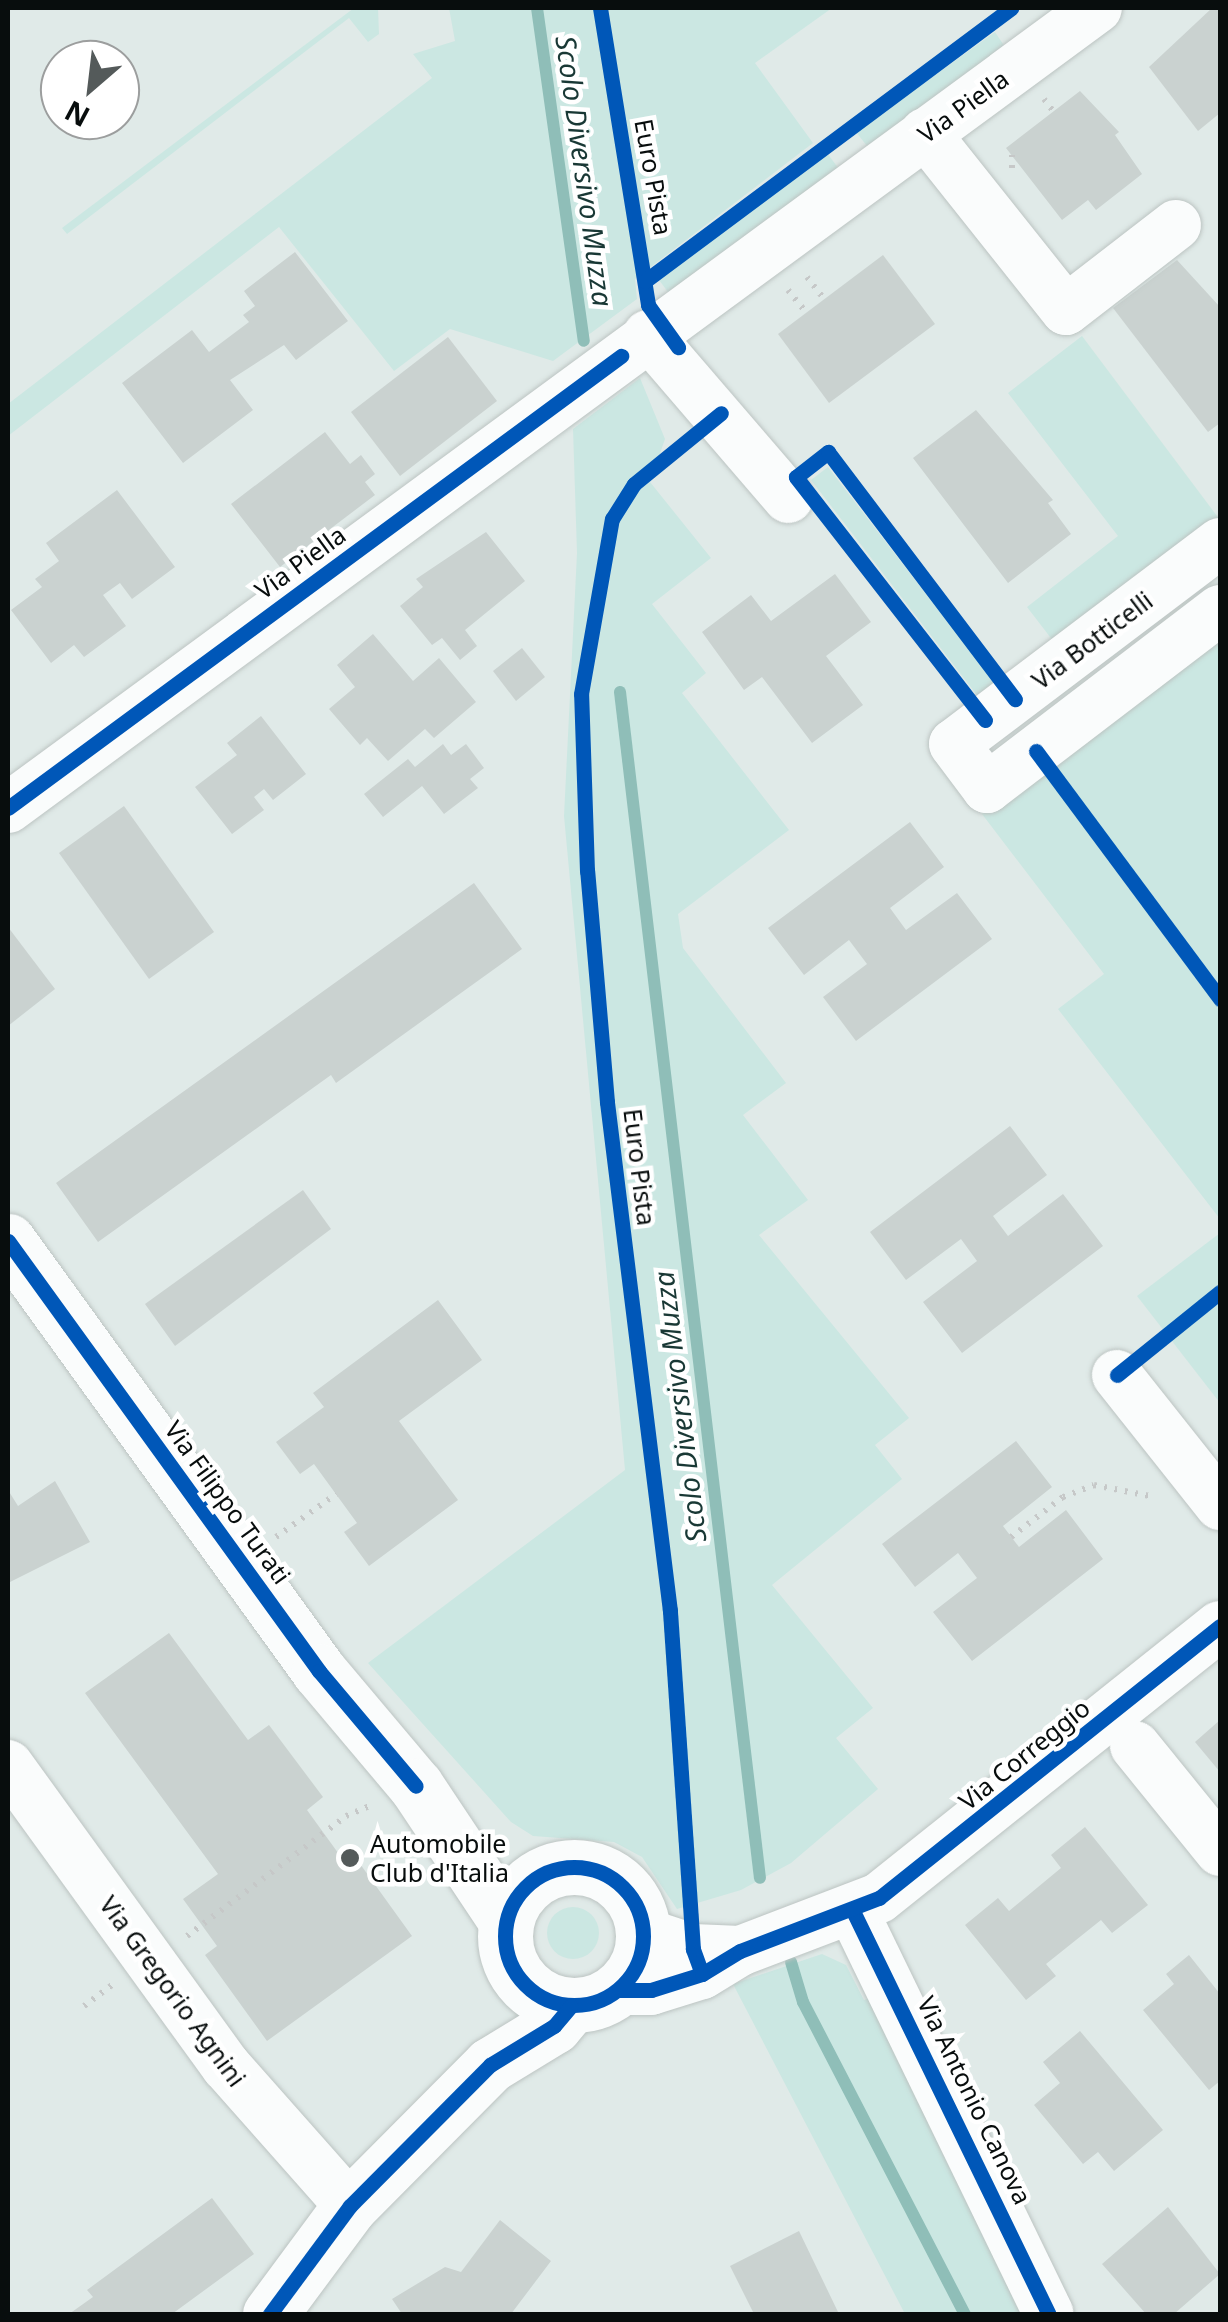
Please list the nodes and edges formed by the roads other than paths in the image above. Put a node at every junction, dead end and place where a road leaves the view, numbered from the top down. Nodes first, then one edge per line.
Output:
1 (1097, 8) edge
2 (925, 133) junction
3 (1176, 225) dead end
4 (648, 335) junction
5 (788, 498) dead end
6 (1220, 543) edge
7 (1220, 610) edge
8 (8, 808) edge
9 (8, 1241) edge
10 (1117, 1375) road end
11 (1220, 1505) edge
12 (1220, 1626) edge
13 (1135, 1746) dead end
14 (8, 1765) edge
15 (397, 1794) junction
16 (1220, 1851) edge
17 (542, 1874) junction
18 (852, 1909) junction
19 (644, 1933) junction
20 (508, 1944) junction
21 (740, 1951) junction
22 (595, 1998) junction
23 (490, 2065) junction
24 (350, 2206) junction
25 (270, 2314) edge
26 (1050, 2314) edge

1 - 2 street, Via Piella
2 - 3 street
2 - 4 street, Via Piella
4 - 5 street
4 - 8 street, Via Piella
6 - 7 street, Via Botticelli
9 - 15 main road, Via Filippo Turati
10 - 11 street
12 - 18 street, Via Correggio
13 - 16 street
14 - 24 street, Via Gregorio Agnini
15 - 17 main road, Via Filippo Turati
15 - 20 main road, Via Filippo Turati
17 - 19 main road
17 - 20 main road
18 - 21 street, Via Correggio
18 - 26 street, Via Antonio Canova
19 - 21 street
19 - 22 main road
20 - 22 main road
20 - 23 main road
21 - 22 street, Via Correggio
22 - 23 main road
23 - 24 main road
24 - 25 main road

